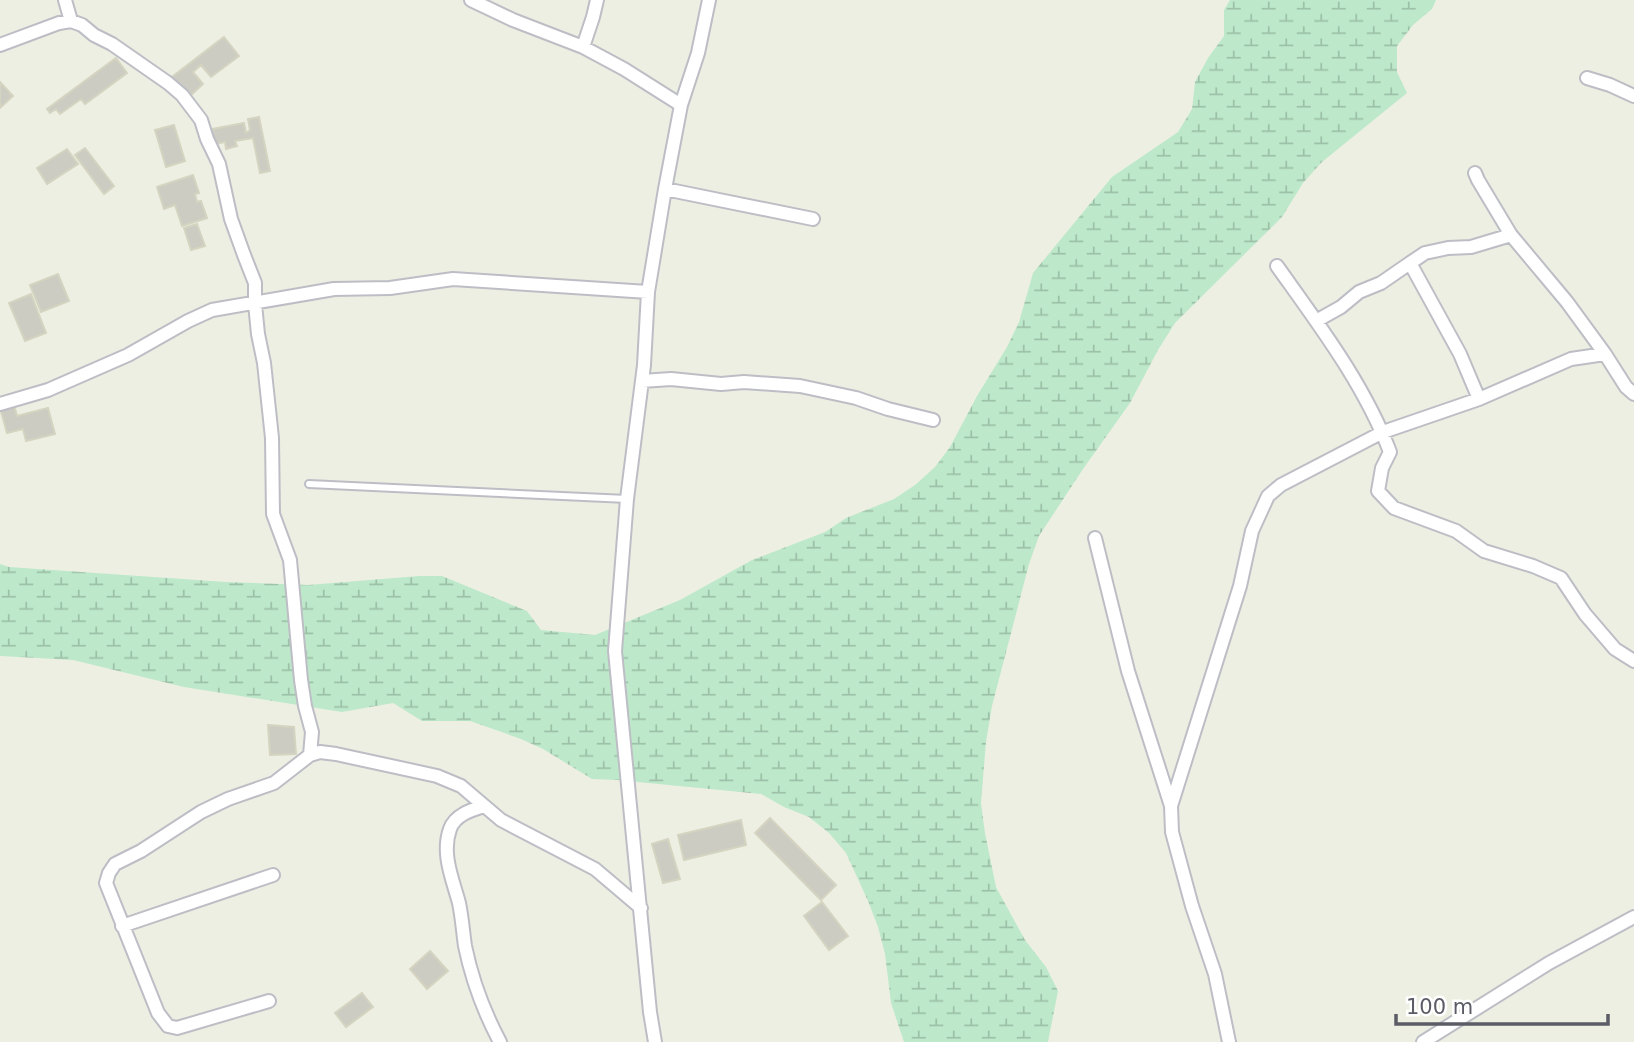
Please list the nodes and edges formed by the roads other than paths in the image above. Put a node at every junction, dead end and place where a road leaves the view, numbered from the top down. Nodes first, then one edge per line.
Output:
1 (65, 0) edge
2 (471, 0) edge
3 (597, 0) edge
4 (709, 0) edge
5 (71, 21) junction
6 (0, 45) edge
7 (583, 47) junction
8 (1587, 78) dead end
9 (1634, 96) edge
10 (681, 105) junction
11 (1475, 173) dead end
12 (665, 189) junction
13 (813, 219) dead end
14 (1511, 235) junction
15 (1410, 263) junction
16 (1277, 265) dead end
17 (648, 292) junction
18 (255, 304) junction
19 (1316, 321) junction
20 (1605, 354) junction
21 (642, 381) junction
22 (1634, 394) edge
23 (1479, 399) junction
24 (0, 404) edge
25 (933, 420) dead end
26 (1383, 432) junction
27 (309, 484) dead end
28 (627, 499) junction
29 (1094, 538) dead end
30 (1634, 661) edge
31 (310, 755) junction
32 (484, 806) junction
33 (1171, 806) junction
34 (272, 875) dead end
35 (640, 908) junction
36 (1634, 917) edge
37 (122, 926) junction
38 (269, 1001) dead end
39 (500, 1042) edge
40 (655, 1042) edge
41 (1229, 1042) edge
42 (1423, 1042) edge

1 - 5 street
2 - 7 street
3 - 7 street
4 - 10 street
5 - 6 street
5 - 18 street
7 - 10 street
8 - 9 street
10 - 12 street
11 - 14 street
12 - 13 street
12 - 17 street
14 - 15 street
14 - 20 street
15 - 19 street
15 - 23 street
16 - 19 street
17 - 18 street
17 - 21 street
18 - 24 street
18 - 31 street
19 - 26 street
20 - 22 street
20 - 23 street
21 - 25 street
21 - 28 street
23 - 26 street
26 - 30 street
26 - 33 street
27 - 28 lane
28 - 35 street
29 - 33 street
31 - 32 street
31 - 37 street
32 - 35 street
32 - 39 street
33 - 41 street
34 - 37 street
35 - 40 street
36 - 42 street
37 - 38 street

